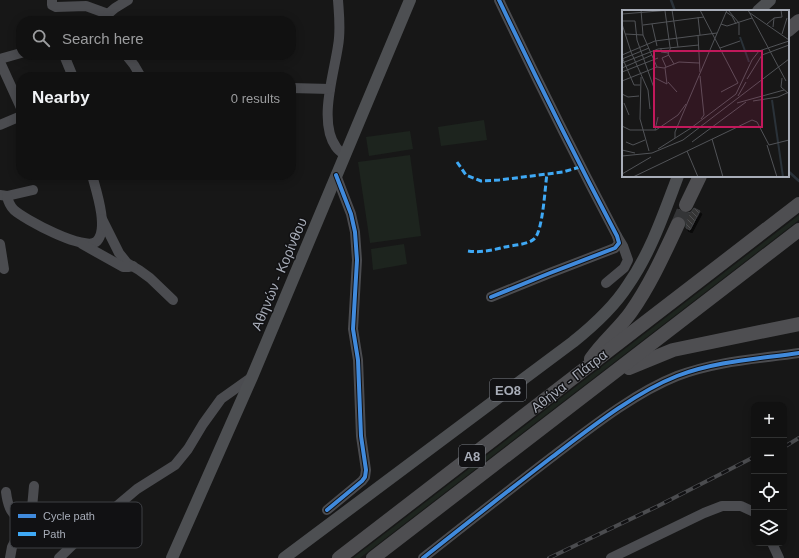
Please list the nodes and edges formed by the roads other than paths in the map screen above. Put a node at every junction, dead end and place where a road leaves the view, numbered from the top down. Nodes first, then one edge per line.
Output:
1 (52, 0) edge
2 (128, 0) edge
3 (338, 0) edge
4 (410, 0) edge
5 (499, 0) edge
6 (770, 0) edge
7 (759, 10) edge
8 (106, 16) edge
9 (109, 16) edge
10 (799, 21) edge
11 (789, 29) edge
12 (16, 54) edge
13 (0, 59) edge
14 (66, 60) edge
15 (130, 60) edge
16 (0, 62) edge
17 (71, 72) edge
18 (138, 72) edge
19 (296, 88) edge
20 (330, 90) junction
21 (16, 97) edge
22 (16, 117) edge
23 (0, 125) edge
24 (345, 155) junction
25 (336, 175) junction
26 (678, 177) edge
27 (700, 177) edge
28 (93, 180) edge
29 (32, 190) dead end
30 (3, 196) edge
31 (799, 204) edge
32 (686, 205) tunnel mouth
33 (102, 219) junction
34 (678, 224) tunnel mouth
35 (799, 230) edge
36 (617, 236) junction
37 (78, 242) junction
38 (0, 244) edge
39 (133, 266) junction
40 (4, 269) dead end
41 (606, 283) dead end
42 (491, 297) dead end
43 (173, 300) dead end
44 (799, 324) edge
45 (799, 353) edge
46 (583, 371) junction
47 (252, 377) junction
48 (608, 377) junction
49 (34, 486) dead end
50 (6, 492) dead end
51 (33, 502) edge
52 (122, 502) edge
53 (10, 510) edge
54 (327, 510) dead end
55 (751, 510) edge
56 (773, 546) edge
57 (12, 548) edge
58 (69, 548) edge
59 (10, 558) edge
60 (59, 558) edge
61 (172, 558) edge
62 (284, 558) edge
63 (339, 558) edge
64 (373, 558) edge
65 (423, 558) edge
66 (611, 558) edge
67 (779, 558) edge

1 - 8 street
2 - 9 street
3 - 20 street
4 - 24 main road, Αθηνών - Κορίνθου
5 - 36 street
6 - 7 main road
10 - 11 highway
12 - 13 street
14 - 17 street
15 - 18 street
16 - 21 street
19 - 20 street
20 - 24 street
22 - 23 street
24 - 25 main road, Αθηνών - Κορίνθου
25 - 47 main road, Αθηνών - Κορίνθου
25 - 54 street
26 - 62 main road, ΕΟ8
27 - 32 highway
28 - 33 street
29 - 30 street
30 - 37 street
31 - 46 highway, Αθήνα - Πάτρα / Α8
33 - 37 street
33 - 39 street
34 - 46 highway
35 - 48 highway, Αθήνα - Πάτρα / Α8
36 - 41 street
36 - 42 street
37 - 39 street
38 - 40 street
39 - 43 street
44 - 48 highway
45 - 65 street
46 - 63 highway, Αθήνα - Πάτρα / Α8
47 - 52 street
47 - 61 main road, Αθηνών - Κορίνθου
48 - 64 highway, Αθήνα - Πάτρα / Α8
49 - 51 street
50 - 53 street
55 - 66 street
56 - 67 street
57 - 59 street
58 - 60 street

